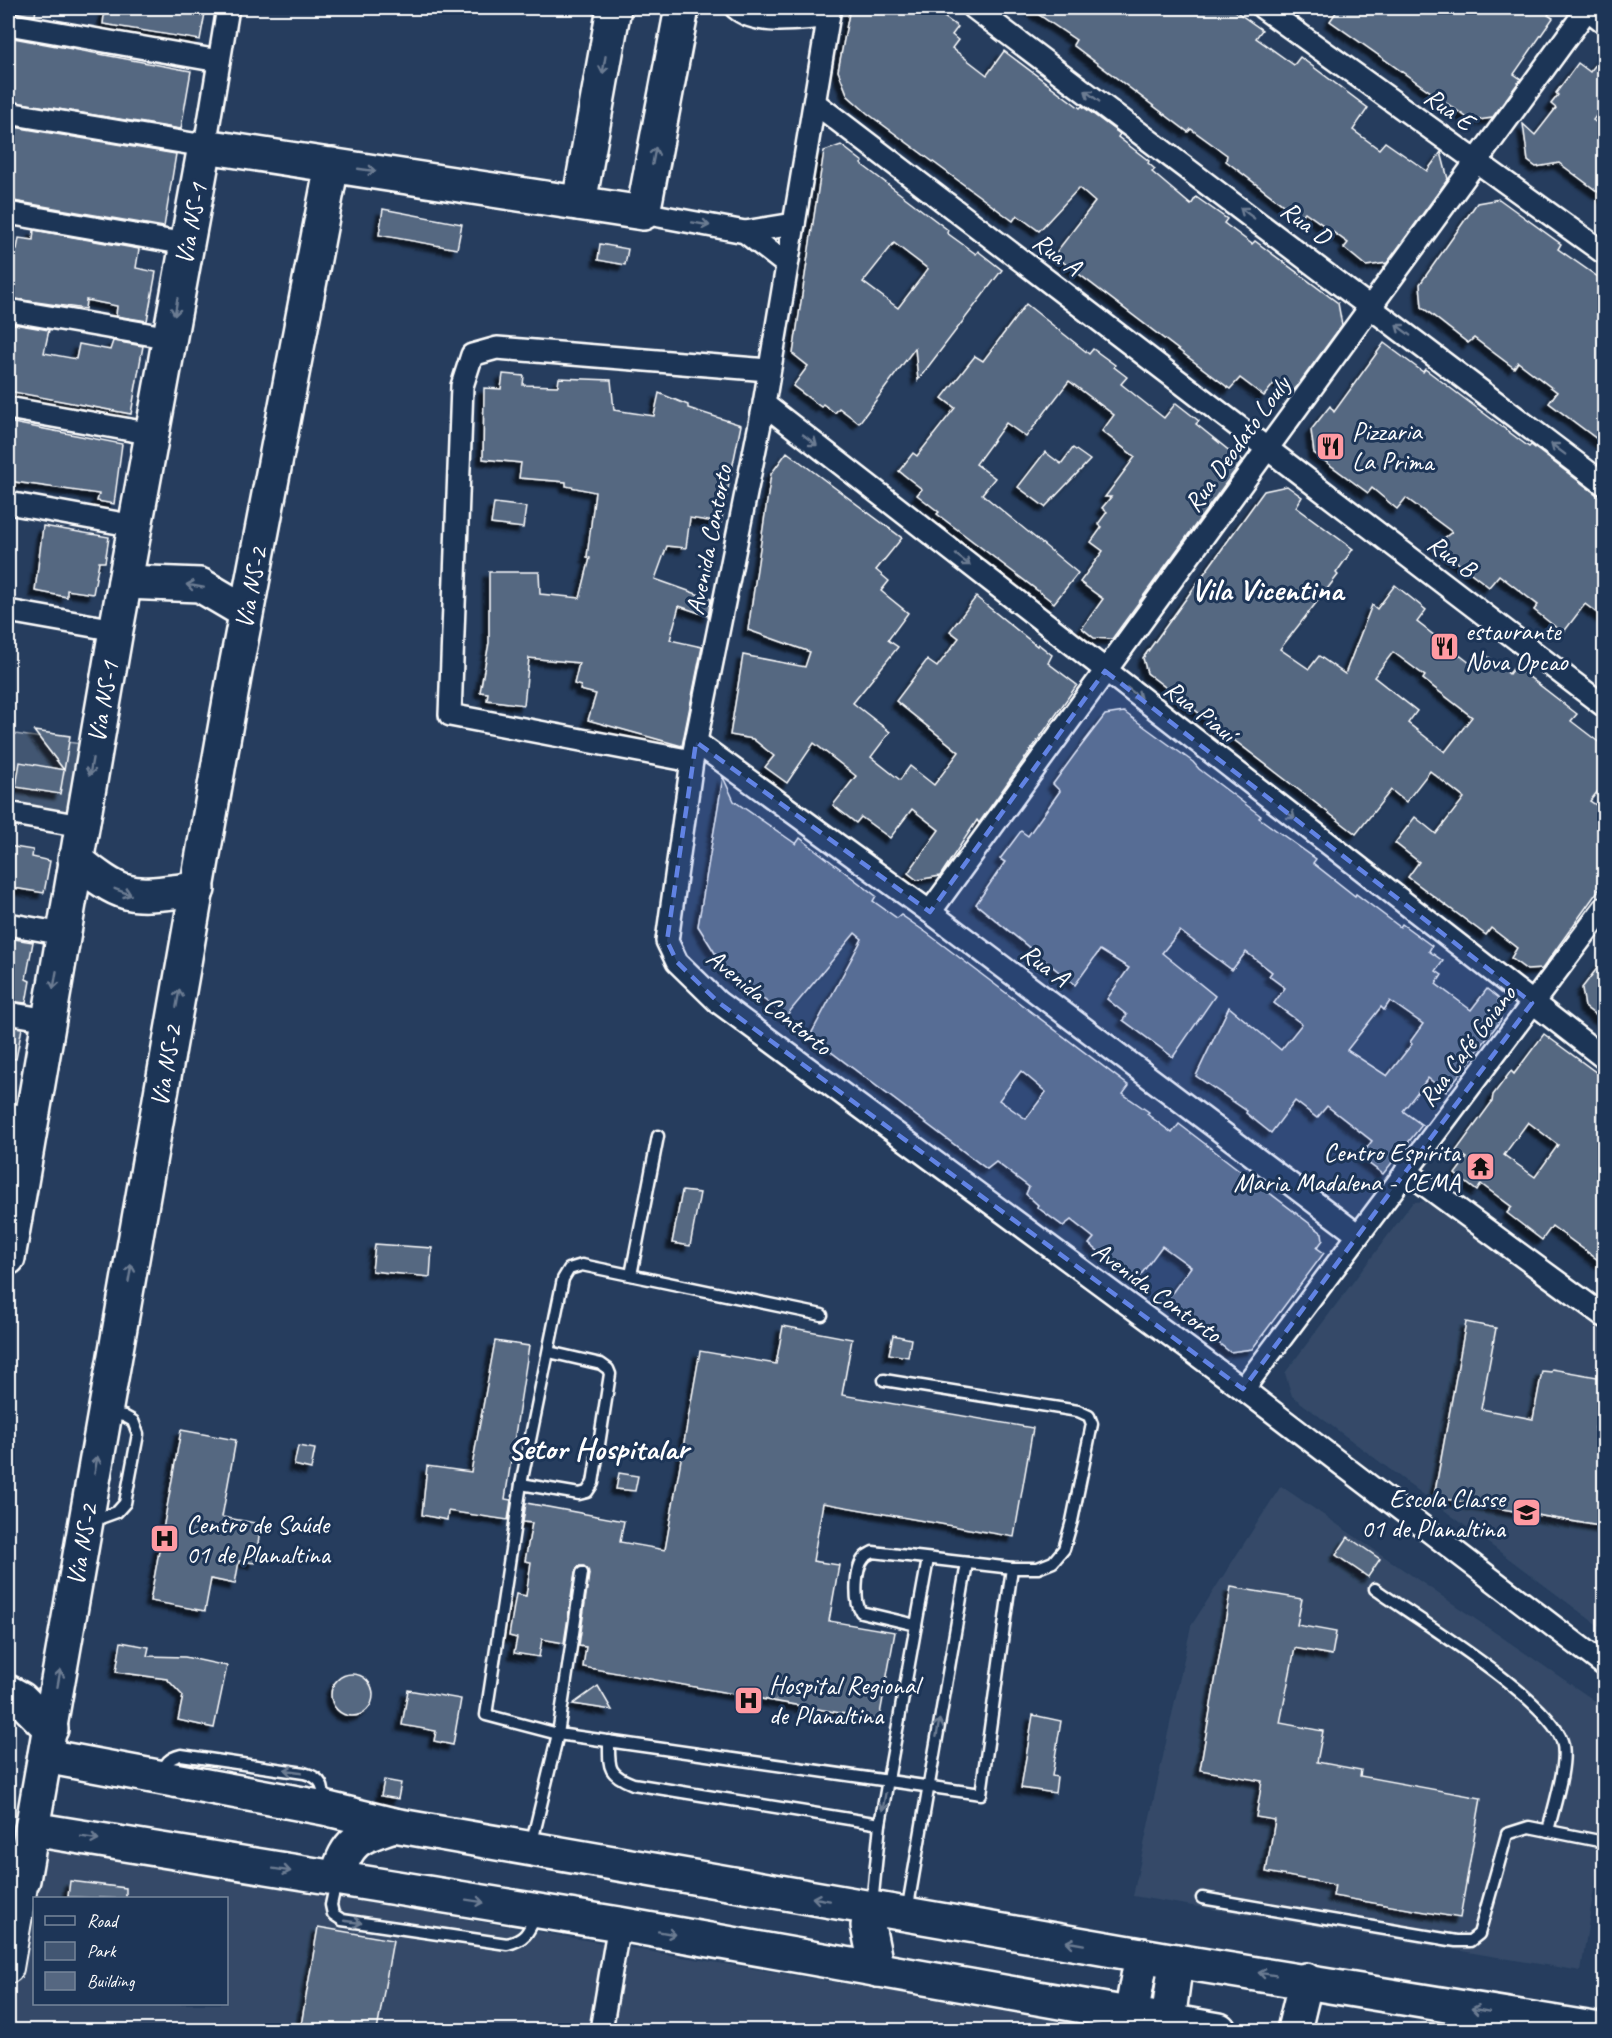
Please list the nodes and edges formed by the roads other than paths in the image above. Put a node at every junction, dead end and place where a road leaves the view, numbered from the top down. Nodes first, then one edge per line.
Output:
1 (228, 8) edge
2 (614, 8) edge
3 (682, 8) edge
4 (736, 8) edge
5 (974, 8) edge
6 (1263, 8) edge
7 (1587, 8) edge
8 (829, 12) edge
9 (1605, 22) edge
10 (8, 24) edge
11 (219, 61) junction
12 (815, 103) junction
13 (8, 113) edge
14 (205, 146) junction
15 (1476, 162) junction
16 (332, 165) junction
17 (579, 203) junction
18 (8, 213) edge
19 (643, 213) junction
20 (794, 224) junction
21 (745, 232) junction
22 (186, 244) junction
23 (1605, 253) edge
24 (786, 264) junction
25 (1371, 306) junction
26 (8, 309) edge
27 (171, 338) junction
28 (768, 370) junction
29 (764, 404) junction
30 (8, 408) edge
31 (153, 434) junction
32 (1267, 449) junction
33 (1605, 484) edge
34 (8, 503) edge
35 (135, 526) junction
36 (125, 582) junction
37 (8, 611) edge
38 (246, 612) junction
39 (116, 630) junction
40 (1105, 671) junction
41 (1605, 706) edge
42 (694, 752) junction
43 (8, 813) edge
44 (81, 826) junction
45 (75, 860) junction
46 (198, 889) junction
47 (1605, 908) edge
48 (930, 912) junction
49 (8, 924) edge
50 (63, 934) junction
51 (1532, 1003) junction
52 (8, 1013) edge
53 (48, 1020) junction
54 (1605, 1058) edge
55 (20, 1116) edge
56 (658, 1136) dead end
57 (1406, 1171) junction
58 (12, 1209) edge
59 (1358, 1235) junction
60 (8, 1258) edge
61 (631, 1275) junction
62 (822, 1315) dead end
63 (1605, 1316) edge
64 (549, 1352) junction
65 (884, 1380) dead end
66 (1243, 1389) junction
67 (520, 1484) junction
68 (928, 1559) junction
69 (967, 1563) junction
70 (1012, 1568) junction
71 (582, 1573) dead end
72 (1375, 1589) dead end
73 (916, 1625) junction
74 (1605, 1665) edge
75 (8, 1692) edge
76 (558, 1734) junction
77 (609, 1741) junction
78 (48, 1742) junction
79 (888, 1779) junction
80 (927, 1786) junction
81 (880, 1824) junction
82 (394, 1825) junction
83 (32, 1829) junction
84 (1548, 1831) junction
85 (1605, 1842) edge
86 (531, 1846) junction
87 (337, 1878) junction
88 (16, 1883) edge
89 (1202, 1898) dead end
90 (871, 1908) junction
91 (907, 1912) junction
92 (619, 1924) junction
93 (1142, 1955) junction
94 (1176, 1961) junction
95 (8, 1968) edge
96 (877, 1970) junction
97 (1306, 1980) junction
98 (1131, 2015) junction
99 (1168, 2021) junction
100 (1512, 2023) edge
101 (1603, 2029) edge
102 (601, 2031) edge
103 (1219, 2031) edge
104 (1294, 2031) edge

1 - 11 street
2 -> 17 main road
19 -> 3 main road
4 - 8 street
25 -> 5 street, Rua D
6 - 15 street, Rua E
7 - 9 street
7 - 15 street, Rua Deodato Louly
8 - 12 street, Avenida Contorto
10 - 11 street
11 - 14 street
12 - 20 street, Avenida Contorto
12 - 32 street, Rua A
13 - 14 street
14 - 16 main road
14 - 22 main road, Via NS-1
15 - 23 street, Rua E
15 - 25 street, Rua Deodato Louly
16 -> 17 main road
16 - 38 main road, Via NS-2
17 - 19 main road
18 - 22 street
19 -> 21 street
20 - 21 street
20 - 24 street, Avenida Contorto
21 - 24 street
22 -> 27 main road, Via NS-1
24 - 28 street, Avenida Contorto
25 - 32 street, Rua Deodato Louly
33 -> 25 street, Rua D
26 - 27 street
27 - 31 main road, Via NS-1
28 - 29 street, Avenida Contorto
28 - 42 street
29 -> 40 street, Rua Piauí
29 - 42 street, Avenida Contorto
30 - 31 street
31 - 35 main road, Via NS-1
32 - 40 street, Rua Deodato Louly
32 - 41 street, Rua B
34 - 35 street
35 - 36 main road, Via NS-1
38 -> 36 main road
36 - 39 main road, Via NS-1
37 - 39 street
38 - 46 main road, Via NS-2
39 -> 44 main road, Via NS-1
40 - 48 street, Rua Deodato Louly
40 -> 51 street, Rua Piauí
42 - 48 street, Rua A
42 - 66 street, Avenida Contorto
43 - 44 street
44 - 45 main road, Via NS-1
45 -> 46 main road
45 - 50 main road, Via NS-1
78 -> 46 main road, Via NS-2
47 - 51 street, Rua Café Goiano
48 - 59 street, Rua A
49 - 50 street
50 -> 53 main road, Via NS-1
51 - 54 street, Rua Piauí
51 - 57 street, Rua Café Goiano
52 - 53 street
53 - 55 main road, Via NS-1
55 - 58 main road, Via NS-1
56 - 61 lane
57 - 59 street, Rua Café Goiano
57 - 63 street
58 - 60 main road, Via NS-1
59 - 66 street, Rua Café Goiano
61 - 62 lane
61 - 64 lane
64 - 67 lane
64 - 67 lane
65 - 70 lane
66 - 74 street, Avenida Contorto
67 - 76 lane
68 - 69 lane
68 - 73 lane
68 - 73 lane
69 - 70 lane
80 -> 69 lane
70 - 80 lane
71 - 76 lane
72 - 84 lane
73 - 79 lane
75 - 78 main road
76 - 77 lane
76 - 86 lane
77 - 79 lane
77 - 81 lane
82 -> 78 main road
78 - 83 main road, Via NS-2
79 - 80 lane
79 -> 81 lane
80 - 91 lane
81 - 90 lane
82 - 86 main road
82 - 87 main road
83 -> 87 main road
83 - 88 main road, Via NS-2
84 - 85 lane
84 - 89 lane
90 -> 86 main road
87 -> 92 main road
88 - 95 street, Via NS-2
90 - 91 main road
90 - 96 main road
93 -> 91 main road
92 -> 96 main road
92 - 102 street
93 - 94 main road
93 - 98 main road
97 -> 94 main road
94 - 99 main road
96 - 98 main road
100 -> 97 main road
97 - 104 main road
98 - 99 main road
99 - 103 main road
100 - 101 main road

